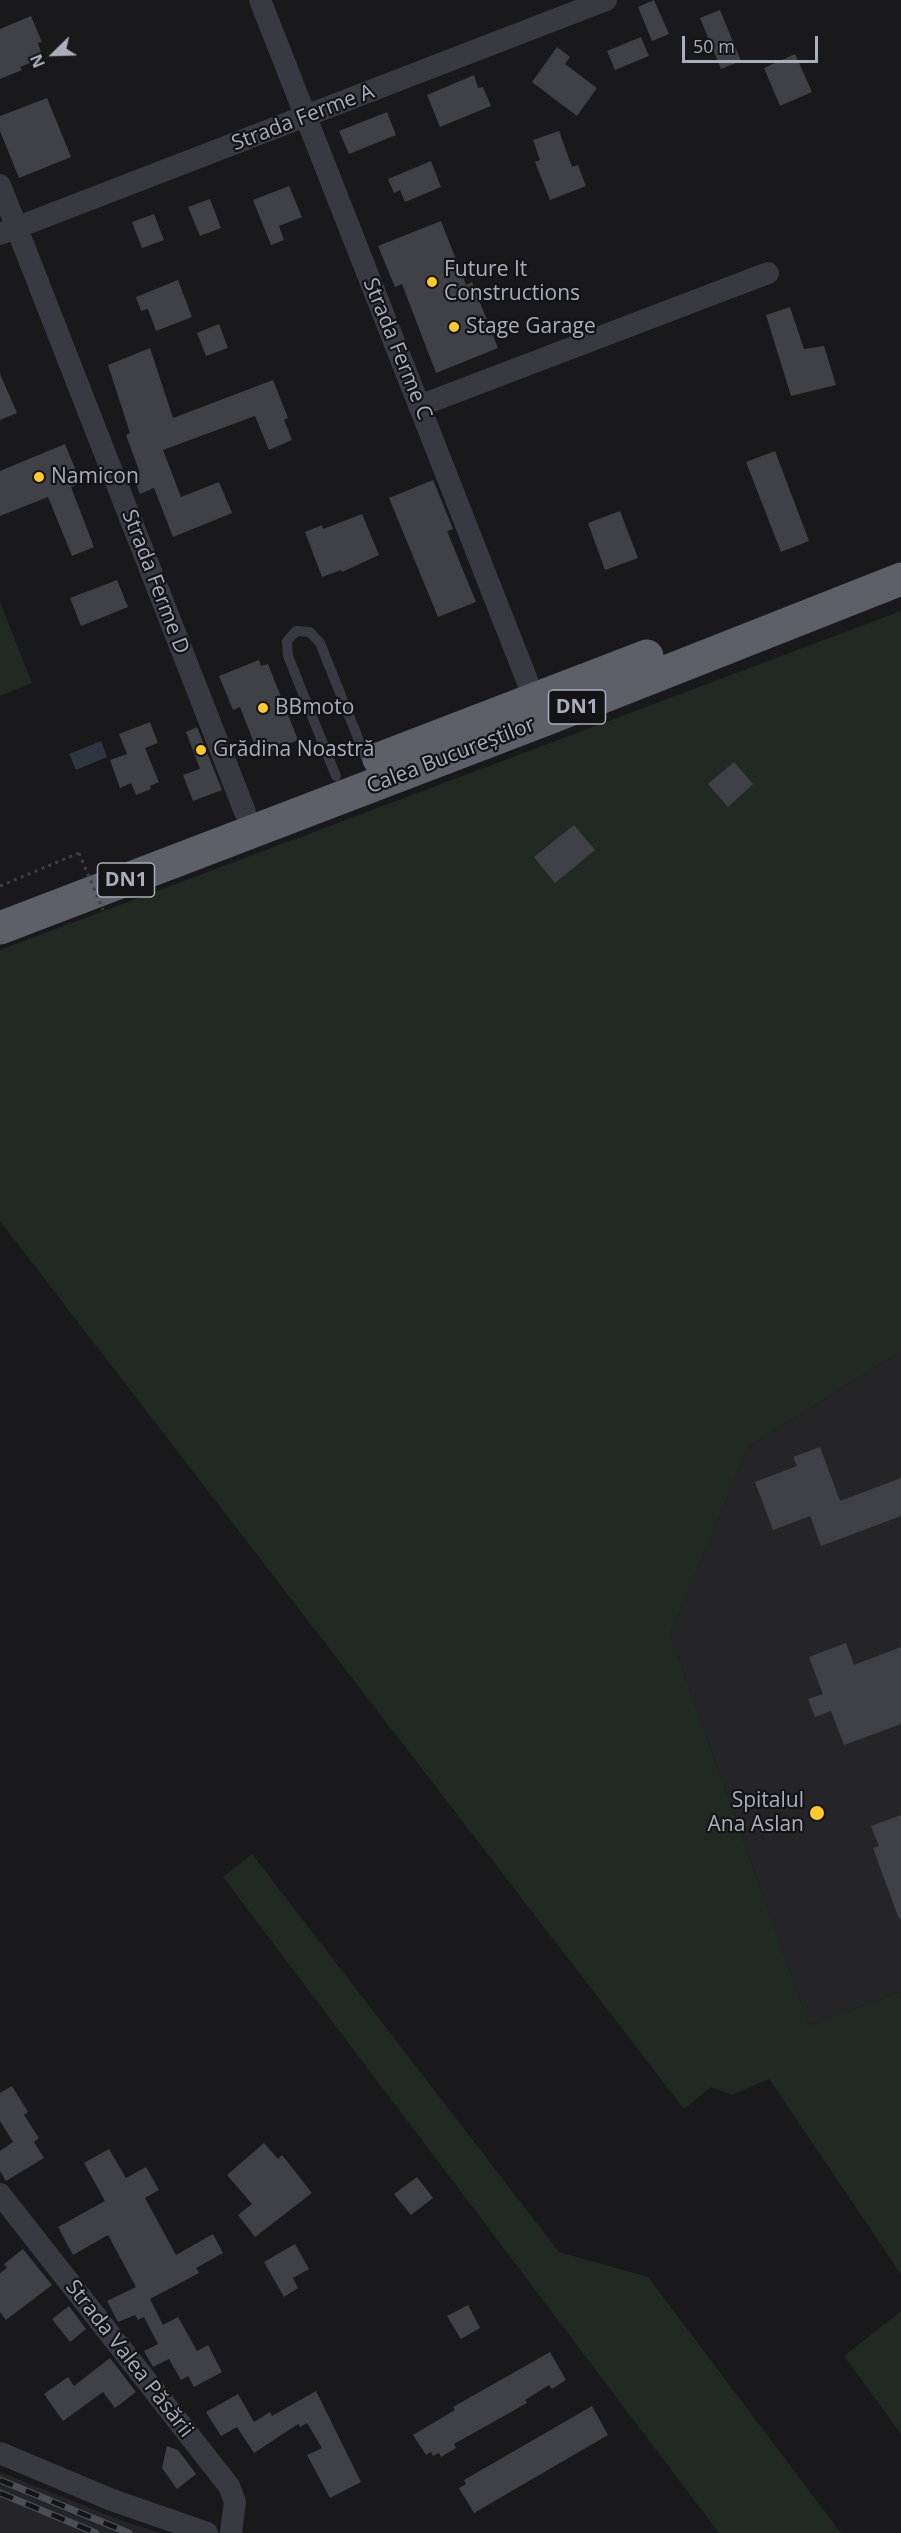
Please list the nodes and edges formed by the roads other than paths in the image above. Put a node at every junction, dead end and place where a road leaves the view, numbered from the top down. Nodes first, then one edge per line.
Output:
1 (260, 0) edge
2 (606, 0) edge
3 (305, 117) junction
4 (0, 185) edge
5 (8, 230) edge
6 (768, 273) dead end
7 (419, 406) junction
8 (901, 559) edge
9 (901, 579) edge
10 (534, 699) junction
11 (368, 763) junction
12 (336, 776) junction
13 (245, 812) junction
14 (0, 907) edge
15 (0, 928) edge
16 (0, 2194) edge
17 (0, 2453) edge
18 (207, 2533) edge
19 (231, 2533) edge

1 - 3 street, Strada Ferme C
2 - 3 street, Strada Ferme A
3 - 5 street, Strada Ferme A
3 - 7 street, Strada Ferme C
4 - 5 street, Strada Ferme D
5 - 13 street, Strada Ferme D
6 - 7 street
7 - 10 street, Strada Ferme C
8 - 10 highway, Calea Bucureștilor / DN1
9 - 15 highway, Calea Bucureștilor / DN1
10 - 11 highway, Calea Bucureștilor / DN1
11 - 12 highway, Calea Bucureștilor / DN1
11 - 12 lane
12 - 13 highway, Calea Bucureștilor / DN1
13 - 14 highway, Calea Bucureștilor / DN1
16 - 19 street, Strada Valea Păsării
17 - 18 street

